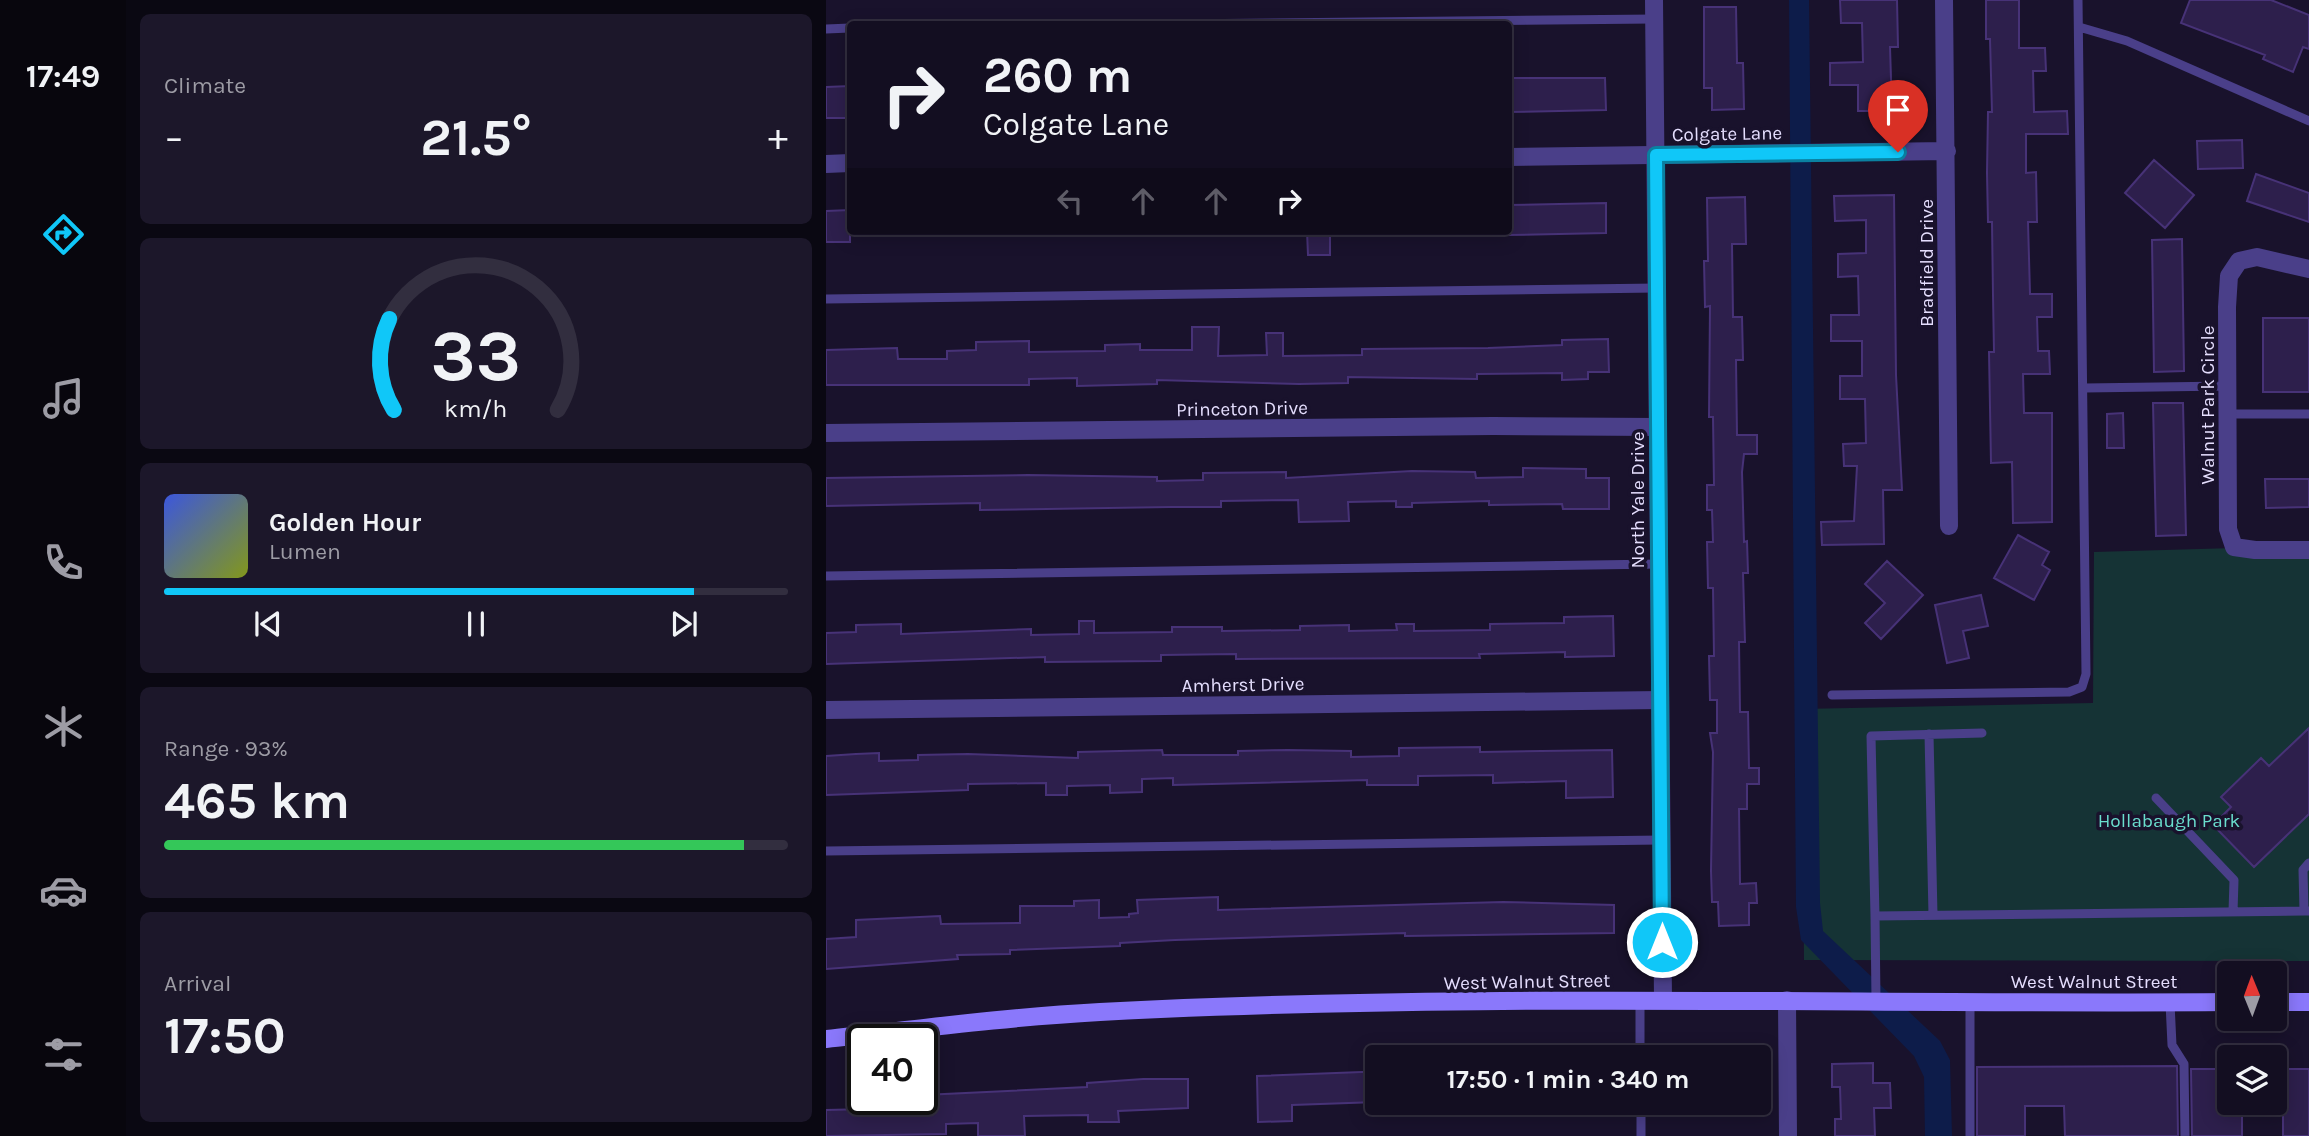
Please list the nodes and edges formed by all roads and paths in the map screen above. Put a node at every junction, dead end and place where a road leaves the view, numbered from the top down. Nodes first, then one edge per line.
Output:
1 (1654, 0) edge
2 (1944, 0) edge
3 (2078, 0) edge
4 (1654, 19) junction
5 (1462, 21) edge
6 (2079, 27) junction
7 (847, 28) edge
8 (826, 29) edge
9 (2309, 121) edge
10 (1947, 151) junction
11 (1656, 155) junction
12 (1512, 157) edge
13 (847, 163) edge
14 (826, 164) edge
15 (2309, 269) edge
16 (1657, 288) junction
17 (826, 299) edge
18 (2228, 386) junction
19 (2085, 388) junction
20 (2228, 414) junction
21 (2309, 414) edge
22 (1658, 427) junction
23 (826, 433) edge
24 (1950, 526) dead end
25 (2309, 550) edge
26 (1659, 564) junction
27 (826, 576) edge
28 (1832, 695) dead end
29 (1660, 700) junction
30 (826, 710) edge
31 (1982, 733) dead end
32 (1929, 734) junction
33 (2156, 799) dead end
34 (1661, 840) junction
35 (826, 851) edge
36 (2309, 863) edge
37 (2307, 911) edge
38 (2234, 912) junction
39 (1933, 915) junction
40 (1875, 916) junction
41 (1663, 1000) junction
42 (1787, 1000) junction
43 (1876, 1000) junction
44 (1640, 1001) junction
45 (1970, 1002) junction
46 (2217, 1002) edge
47 (2287, 1002) edge
48 (2309, 1002) edge
49 (2170, 1003) junction
50 (826, 1039) edge
51 (1640, 1045) edge
52 (1641, 1115) edge
53 (1641, 1136) edge
54 (1788, 1136) edge
55 (1970, 1136) edge
56 (2185, 1136) edge

1 - 4 street, North Yale Drive
2 - 10 street, Bradfield Drive
3 - 6 lane
4 - 5 lane
4 - 11 street, North Yale Drive
6 - 9 lane
6 - 19 lane
7 - 8 lane
10 - 11 street, Colgate Lane
10 - 24 street, Bradfield Drive
11 - 12 street, Colgate Lane
11 - 16 street, North Yale Drive
13 - 14 street
15 - 18 street, Walnut Park Circle
16 - 17 lane
16 - 22 street, North Yale Drive
18 - 19 lane
18 - 20 street, Walnut Park Circle
19 - 28 lane
20 - 21 lane
20 - 25 street, Walnut Park Circle
22 - 23 street, Princeton Drive
22 - 26 street, North Yale Drive
26 - 27 lane
26 - 29 street, North Yale Drive
29 - 30 street, Amherst Drive
29 - 34 street, North Yale Drive
31 - 32 lane
32 - 39 lane
32 - 40 lane
33 - 38 lane
34 - 35 lane
34 - 41 street, North Yale Drive
36 - 37 lane
37 - 38 lane
38 - 39 lane
39 - 40 lane
40 - 43 lane
41 - 42 main road, West Walnut Street
41 - 44 main road, West Walnut Street
42 - 43 main road, West Walnut Street
42 - 54 street
43 - 45 main road, West Walnut Street
44 - 50 main road, West Walnut Street
44 - 51 lane
45 - 49 main road, West Walnut Street
45 - 55 lane
46 - 49 main road, West Walnut Street
47 - 48 main road
49 - 56 lane
52 - 53 lane

